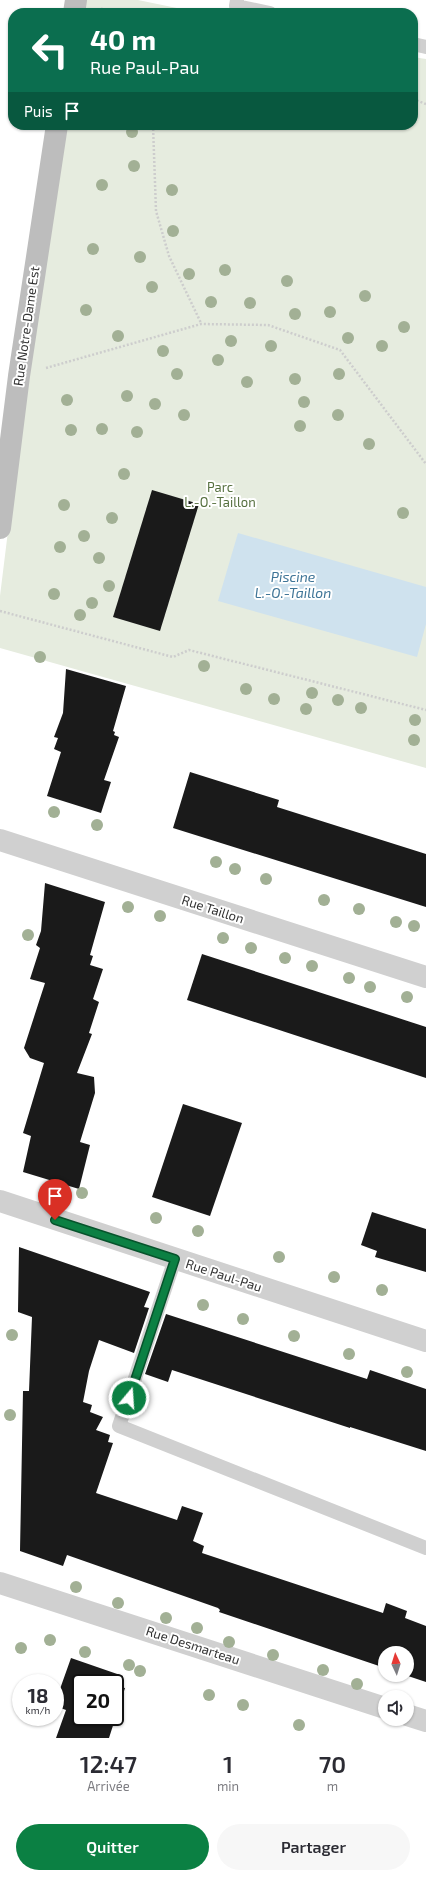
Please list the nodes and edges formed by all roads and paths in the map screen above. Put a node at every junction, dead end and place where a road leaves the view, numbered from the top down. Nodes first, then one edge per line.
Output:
1 (237, 0) edge
2 (246, 8) edge
3 (56, 130) edge
4 (153, 130) edge
5 (202, 324) junction
6 (18, 376) junction
7 (426, 464) edge
8 (0, 528) edge
9 (0, 611) edge
10 (426, 710) edge
11 (0, 840) edge
12 (426, 977) edge
13 (0, 1202) edge
14 (175, 1259) junction
15 (426, 1341) edge
16 (426, 1548) edge
17 (0, 1583) edge
18 (378, 1706) edge

1 - 2 lane
3 - 6 main road, Rue Notre-Dame Est
4 - 5 path
5 - 6 path
5 - 7 path
6 - 8 main road, Rue Notre-Dame Est
9 - 10 path
11 - 12 street, Rue Taillon
13 - 14 street, Rue Paul-Pau
14 - 15 street, Rue Paul-Pau
14 - 16 lane
17 - 18 street, Rue Desmarteau

